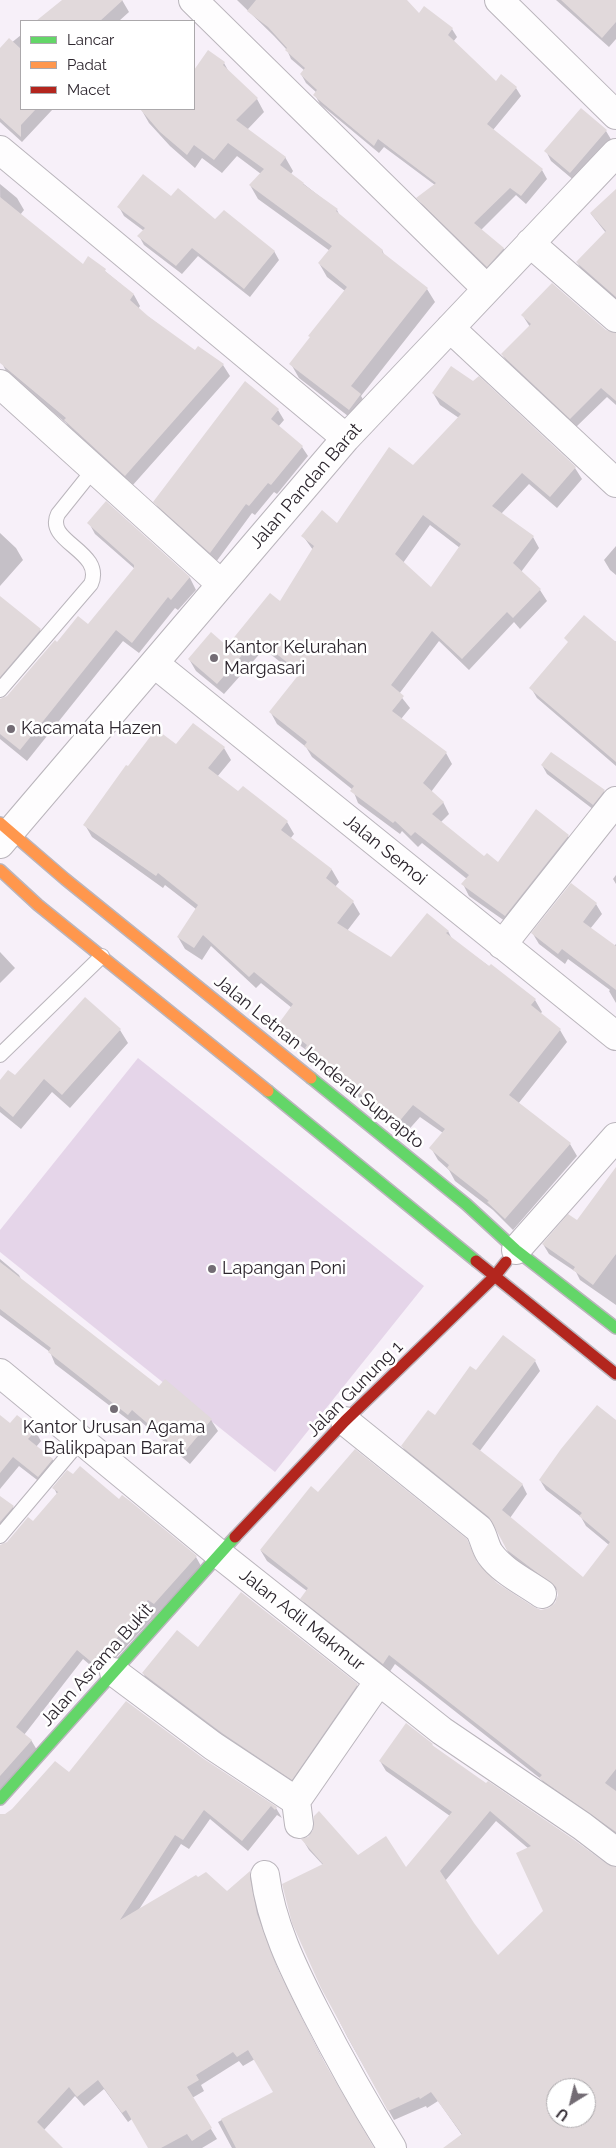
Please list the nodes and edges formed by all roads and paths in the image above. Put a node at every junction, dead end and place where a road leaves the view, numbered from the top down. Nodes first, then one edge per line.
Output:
1 (193, 0) edge
2 (499, 0) edge
3 (616, 114) edge
4 (0, 150) edge
5 (616, 153) edge
6 (530, 243) junction
7 (486, 288) junction
8 (616, 318) edge
9 (450, 328) junction
10 (0, 384) edge
11 (346, 438) junction
12 (94, 469) junction
13 (616, 483) edge
14 (221, 584) junction
15 (155, 664) junction
16 (0, 690) edge
17 (616, 801) edge
18 (3, 833) edge
19 (0, 870) edge
20 (502, 945) junction
21 (102, 956) junction
22 (616, 1036) edge
23 (0, 1055) edge
24 (616, 1137) edge
25 (516, 1250) junction
26 (495, 1276) junction
27 (616, 1328) edge
28 (0, 1373) edge
29 (616, 1374) edge
30 (345, 1421) junction
31 (81, 1440) junction
32 (0, 1536) edge
33 (219, 1554) junction
34 (542, 1594) dead end
35 (114, 1672) junction
36 (379, 1681) junction
37 (0, 1799) edge
38 (616, 1852) edge
39 (265, 1875) dead end
40 (392, 2148) edge

1 - 7 street
2 - 3 street
4 - 11 street
5 - 6 street, Jalan Pandan Barat
6 - 7 street, Jalan Pandan Barat
6 - 8 street
7 - 9 street, Jalan Pandan Barat
9 - 11 street, Jalan Pandan Barat
9 - 13 street
10 - 12 street
11 - 14 street, Jalan Pandan Barat
12 - 14 street
12 - 16 lane
14 - 15 street, Jalan Pandan Barat
15 - 18 street, Jalan Pandan Barat
15 - 20 street, Jalan Semoi
17 - 20 street
18 - 25 main road, Jalan Letnan Jenderal Suprapto
19 - 21 main road
20 - 22 street, Jalan Semoi
21 - 23 lane
21 - 26 main road
24 - 25 street
25 - 26 main road, Jalan Gunung 1
25 - 27 main road, Jalan Letnan Jenderal Suprapto
26 - 29 main road
26 - 30 main road, Jalan Gunung 1
28 - 31 street, Jalan Adil Makmur
30 - 33 main road, Jalan Gunung 1
30 - 34 street
31 - 32 lane
31 - 33 street, Jalan Adil Makmur
33 - 35 main road, Jalan Asrama Bukit
33 - 36 street, Jalan Adil Makmur
35 - 36 street
35 - 37 main road, Jalan Asrama Bukit
36 - 38 street, Jalan Adil Makmur
39 - 40 street

